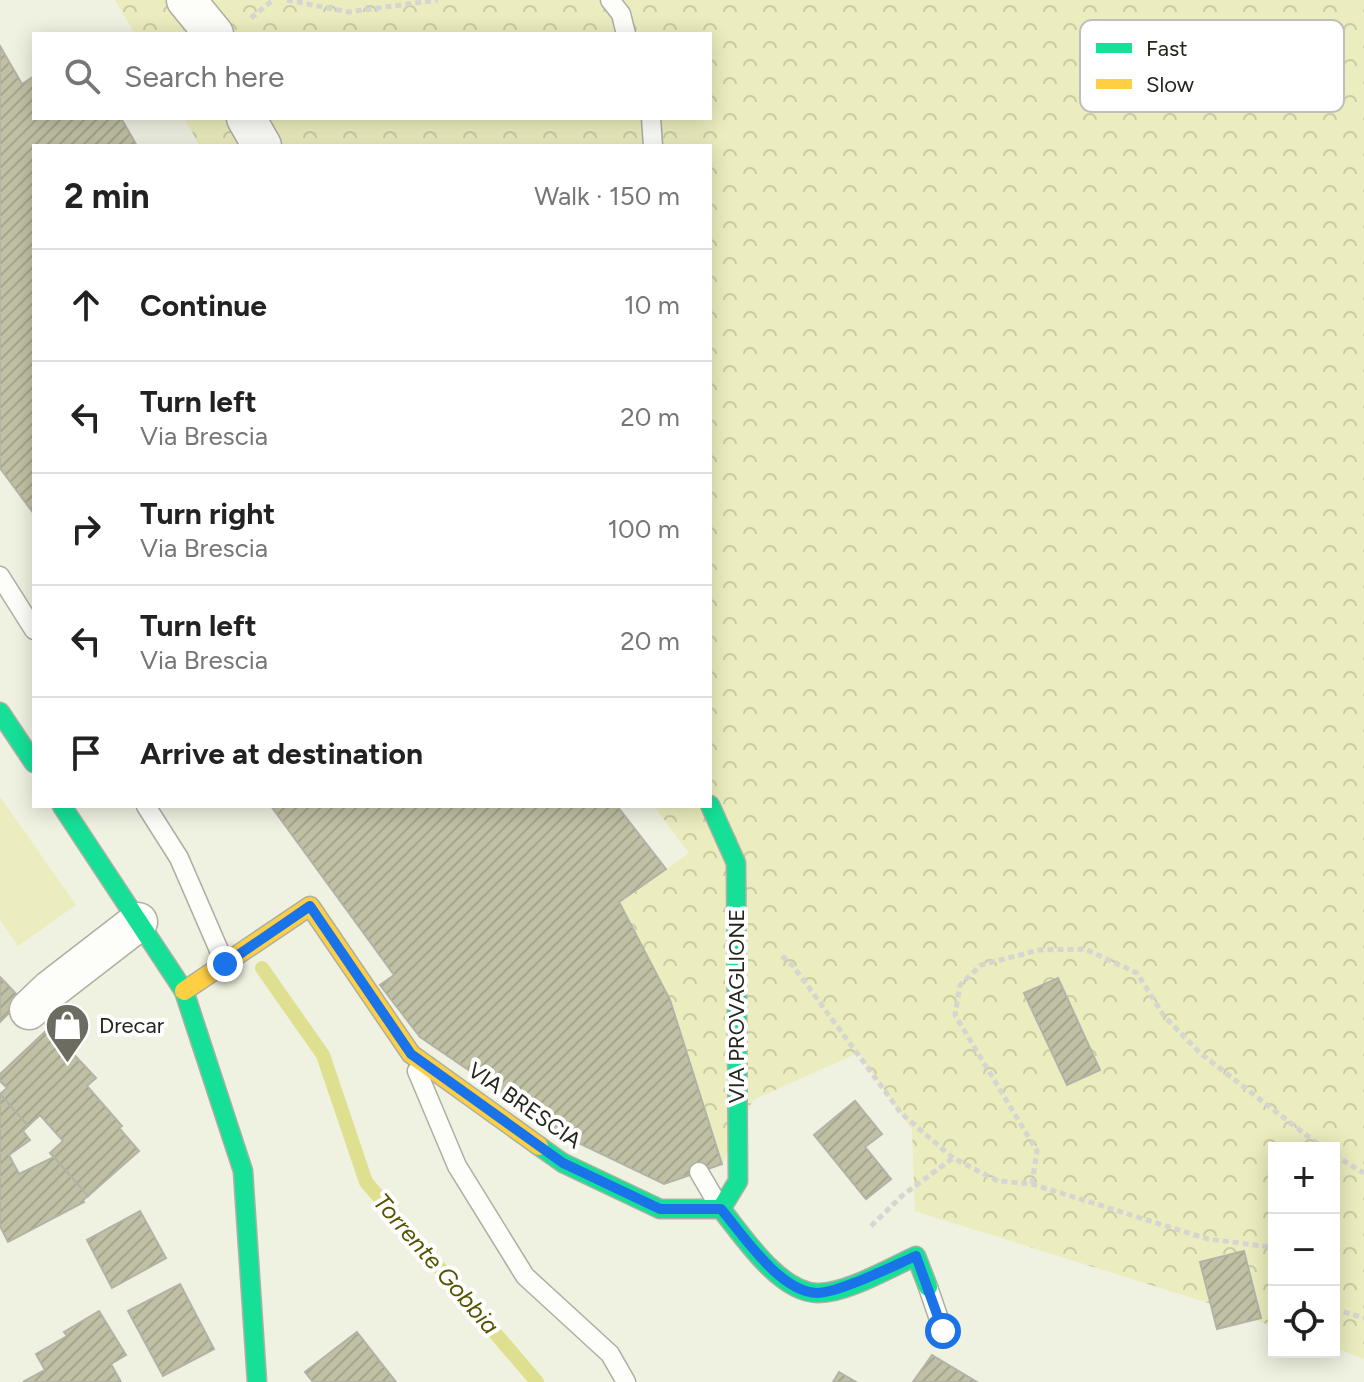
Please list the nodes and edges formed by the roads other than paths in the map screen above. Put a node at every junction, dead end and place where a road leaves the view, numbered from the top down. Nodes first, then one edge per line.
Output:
1 (186, 0) edge
2 (610, 0) edge
3 (212, 32) edge
4 (626, 32) edge
5 (247, 120) edge
6 (651, 120) edge
7 (261, 144) edge
8 (653, 144) edge
9 (0, 576) edge
10 (32, 627) edge
11 (0, 712) edge
12 (32, 760) edge
13 (63, 808) edge
14 (147, 808) edge
15 (711, 808) edge
16 (138, 922) junction
17 (225, 964) junction
18 (184, 991) junction
19 (40, 1000) dead end
20 (408, 1050) junction
21 (699, 1172) dead end
22 (721, 1209) junction
23 (928, 1287) joint
24 (943, 1331) dead end
25 (257, 1382) edge
26 (626, 1382) edge

1 - 3 street
2 - 4 lane
5 - 7 street
6 - 8 lane
9 - 10 lane
11 - 12 street
13 - 16 street
14 - 17 lane
15 - 22 street, VIA PROVAGLIONE
16 - 18 street
16 - 19 street
17 - 18 street, VIA BRESCIA
17 - 20 street, VIA BRESCIA
18 - 25 street
20 - 22 street, VIA BRESCIA
20 - 26 lane
21 - 22 lane
22 - 23 street
23 - 24 lane

